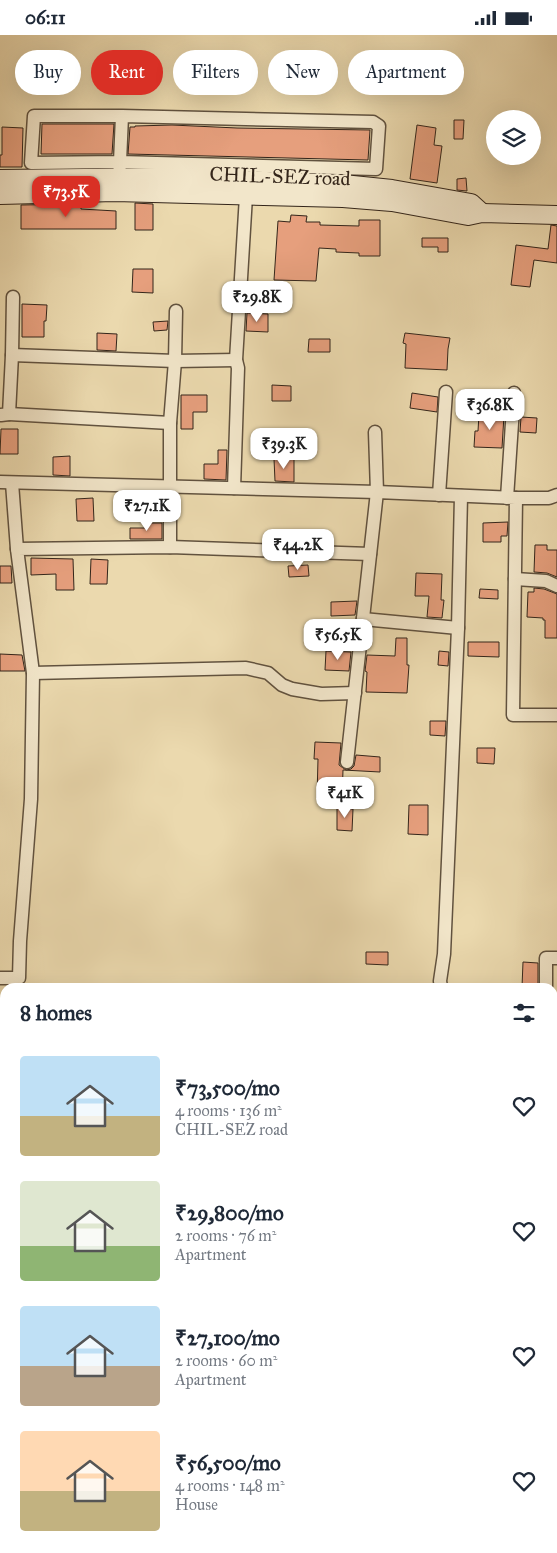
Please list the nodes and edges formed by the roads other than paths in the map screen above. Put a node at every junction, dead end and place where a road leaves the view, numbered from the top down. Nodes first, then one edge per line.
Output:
1 (122, 117) junction
2 (120, 170) junction
3 (0, 179) edge
4 (0, 195) edge
5 (246, 196) junction
6 (482, 213) junction
7 (557, 215) edge
8 (13, 297) dead end
9 (176, 311) dead end
10 (12, 355) junction
11 (236, 360) junction
12 (175, 361) junction
13 (446, 392) dead end
14 (514, 393) dead end
15 (4, 415) edge
16 (170, 423) junction
17 (375, 432) dead end
18 (6, 483) edge
19 (170, 487) junction
20 (234, 488) junction
21 (377, 492) junction
22 (439, 495) junction
23 (557, 495) edge
24 (461, 496) junction
25 (511, 498) junction
26 (170, 547) junction
27 (17, 549) junction
28 (370, 555) junction
29 (515, 579) junction
30 (557, 586) edge
31 (363, 619) junction
32 (458, 628) junction
33 (32, 673) junction
34 (355, 693) junction
35 (557, 715) edge
36 (347, 762) dead end
37 (557, 958) edge
38 (0, 978) edge
39 (440, 983) edge
40 (546, 983) edge

1 - 2 street
1 - 2 street
1 - 2 street
2 - 3 street, CHIL-SEZ road
2 - 6 street, CHIL-SEZ road
4 - 5 street, CHIL-SEZ road
5 - 6 street, CHIL-SEZ road
5 - 11 street
6 - 7 street, CHIL-SEZ road
8 - 10 street
9 - 12 street
10 - 12 street
10 - 15 street
11 - 12 street
11 - 20 street
12 - 16 street
13 - 22 street
14 - 25 street
15 - 16 street
16 - 19 street
17 - 21 street
18 - 19 street
18 - 27 street
19 - 20 street
19 - 26 street
20 - 21 street
21 - 22 street
21 - 28 street
22 - 24 street
23 - 25 street
24 - 25 street
24 - 32 street
25 - 29 street
26 - 27 street
26 - 28 street
27 - 33 street
28 - 31 street
29 - 30 street
29 - 35 street
31 - 32 street
31 - 34 street
32 - 39 street
33 - 34 street
33 - 38 street
34 - 36 street
37 - 40 street

